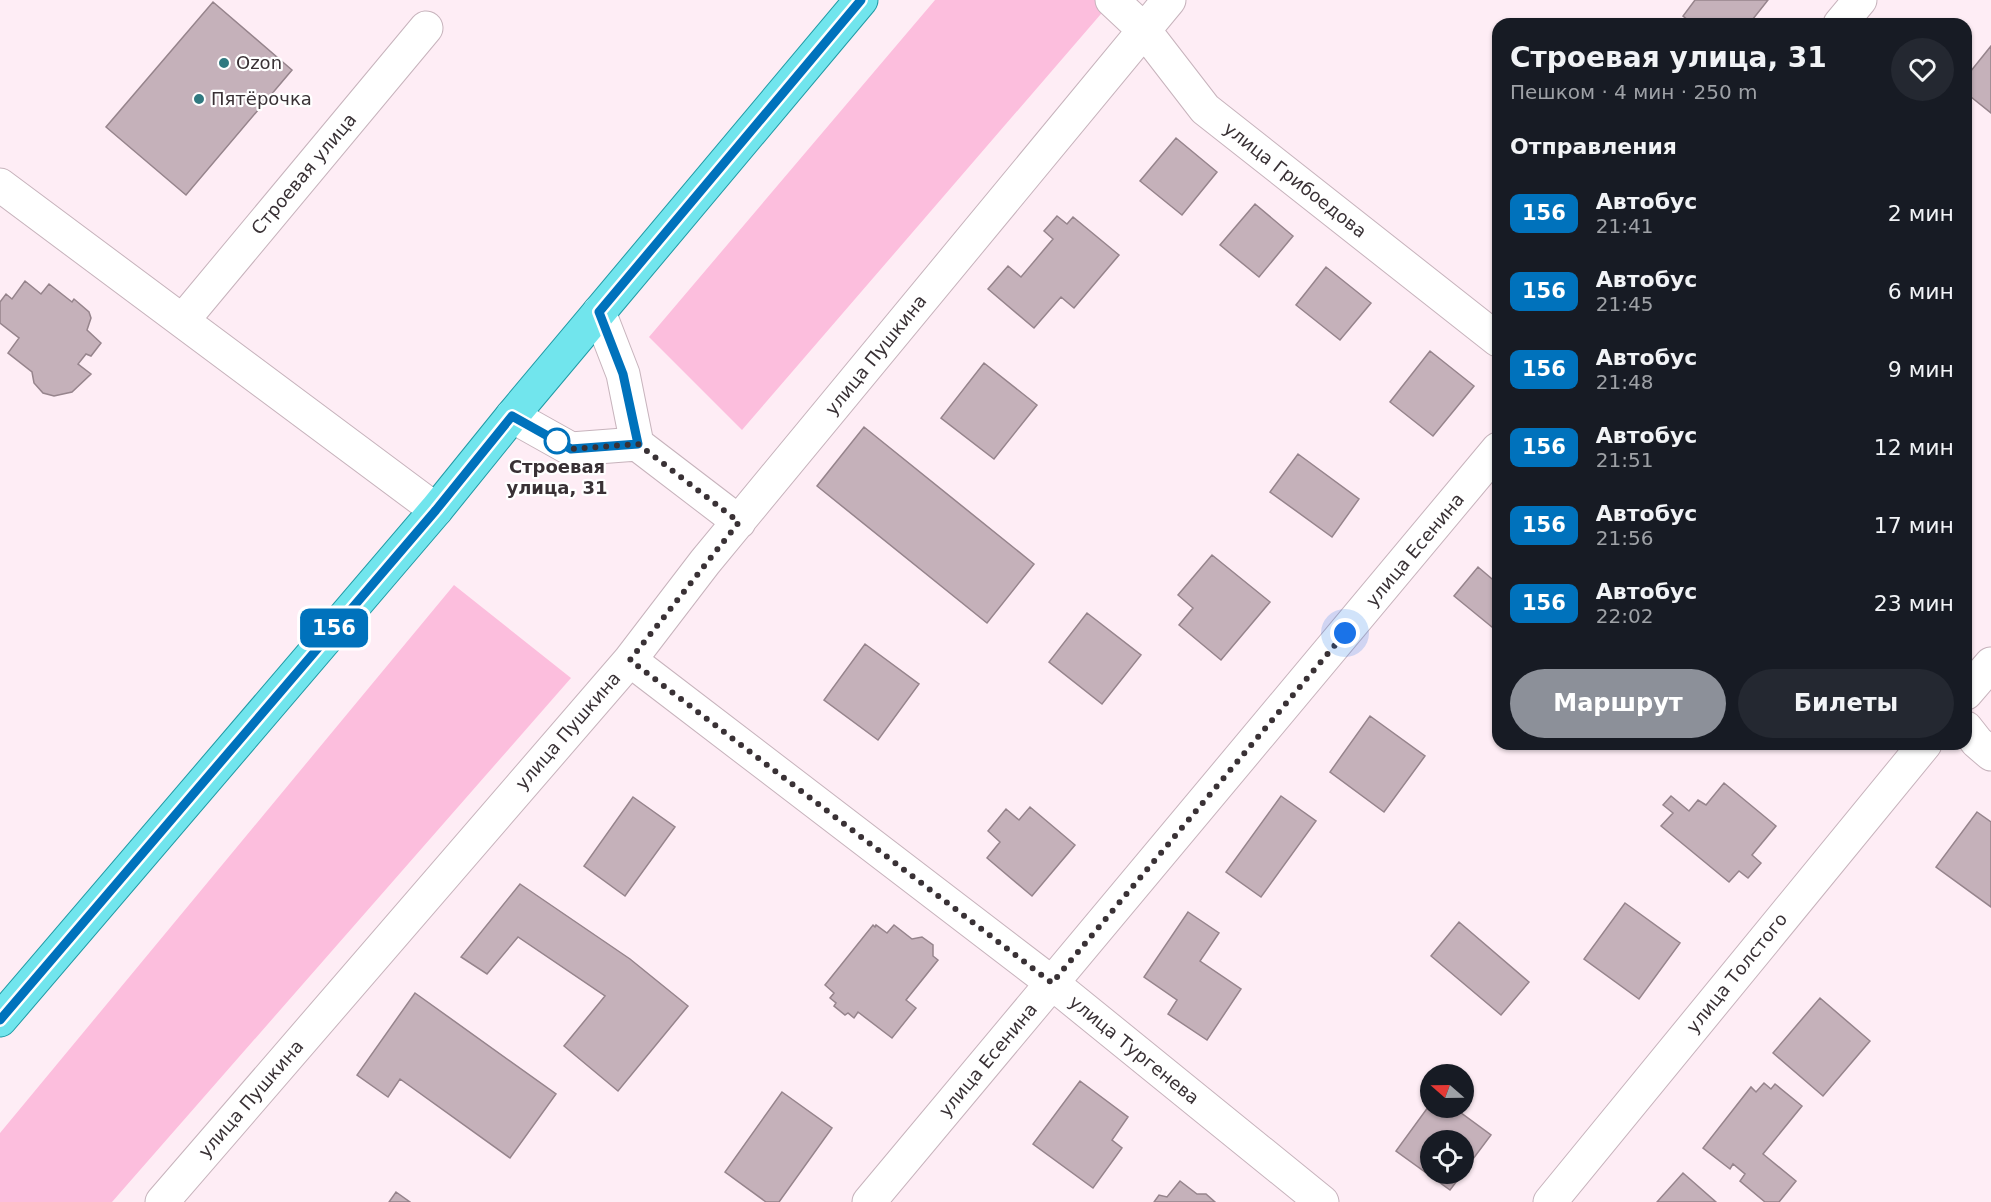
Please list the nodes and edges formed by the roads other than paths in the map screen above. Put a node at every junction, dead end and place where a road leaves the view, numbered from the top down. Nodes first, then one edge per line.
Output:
1 (861, 0) edge
2 (1112, 0) edge
3 (1169, 0) edge
4 (1860, 0) edge
5 (1845, 18) edge
6 (426, 28) dead end
7 (1144, 30) junction
8 (0, 185) edge
9 (599, 312) junction
10 (183, 320) junction
11 (1492, 335) edge
12 (512, 416) junction
13 (638, 444) junction
14 (1492, 456) edge
15 (436, 510) junction
16 (739, 522) junction
17 (630, 660) junction
18 (1991, 664) edge
19 (1972, 686) edge
20 (1972, 736) edge
21 (1920, 750) edge
22 (1991, 754) edge
23 (1052, 983) junction
24 (0, 1020) edge
25 (162, 1202) edge
26 (869, 1202) edge
27 (1322, 1202) edge
28 (1550, 1202) edge

1 - 9 main road
2 - 7 street, улица Грибоедова
3 - 7 street, улица Пушкина
4 - 5 street
6 - 10 street, Строевая улица
7 - 11 street, улица Грибоедова
7 - 16 street, улица Пушкина
8 - 10 street
9 - 12 main road
9 - 13 street
10 - 15 street
12 - 13 street
12 - 15 main road
13 - 16 street
14 - 23 street, улица Есенина
15 - 24 main road
16 - 17 street, улица Пушкина
17 - 23 street, улица Тургенева
17 - 25 street, улица Пушкина
18 - 19 street
20 - 22 street
21 - 28 street, улица Толстого
23 - 26 street, улица Есенина
23 - 27 street, улица Тургенева

